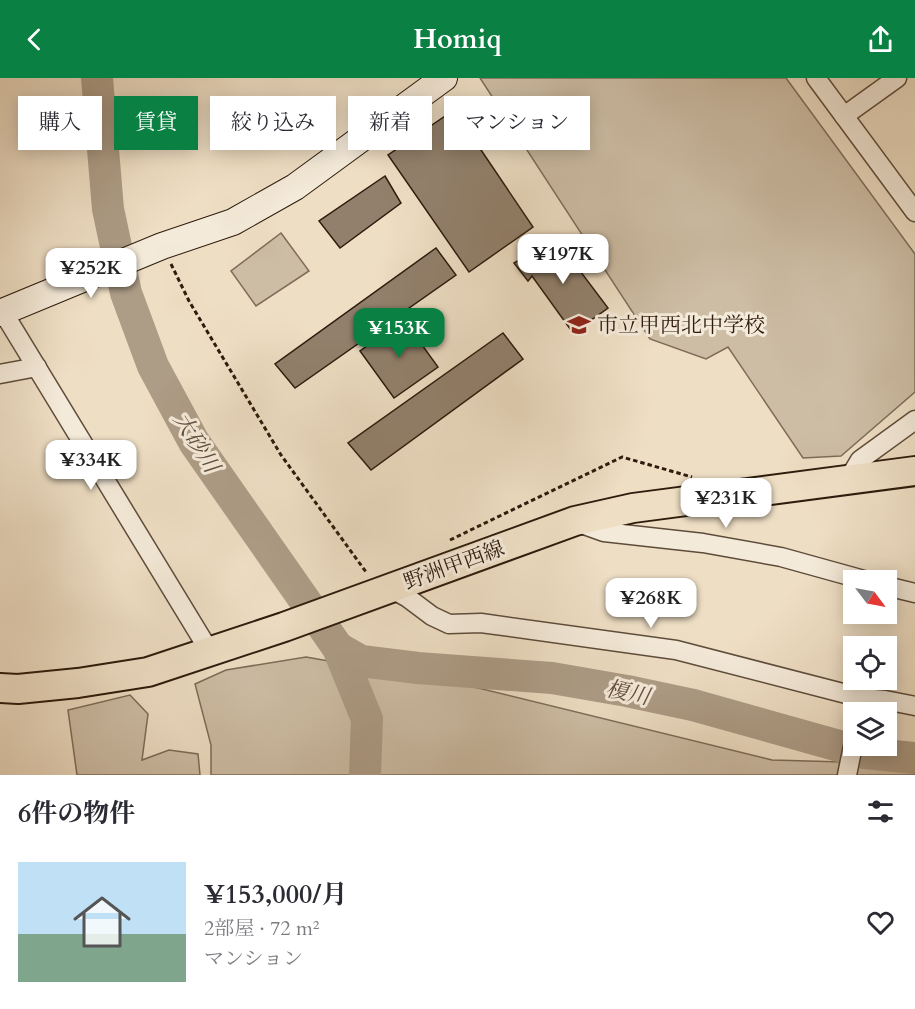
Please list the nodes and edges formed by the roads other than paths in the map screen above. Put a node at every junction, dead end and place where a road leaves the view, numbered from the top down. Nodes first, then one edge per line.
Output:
1 (444, 78) edge
2 (816, 78) edge
3 (897, 78) edge
4 (844, 116) junction
5 (915, 212) edge
6 (2, 313) edge
7 (37, 367) junction
8 (0, 374) edge
9 (915, 420) edge
10 (915, 471) edge
11 (848, 480) junction
12 (575, 521) junction
13 (843, 574) edge
14 (390, 588) junction
15 (897, 589) edge
16 (915, 593) edge
17 (210, 652) junction
18 (0, 688) edge
19 (851, 702) edge
20 (875, 702) edge
21 (895, 702) edge
22 (897, 702) edge
23 (915, 706) edge
24 (850, 756) edge
25 (846, 775) edge

1 - 6 street
2 - 4 street
3 - 4 street
4 - 5 street
6 - 7 street
7 - 8 street
7 - 17 street
9 - 11 street
10 - 11 main road, 野洲甲西線
11 - 12 main road, 野洲甲西線
12 - 13 street
12 - 14 main road, 野洲甲西線
14 - 17 main road, 野洲甲西線
14 - 19 street
15 - 16 street
17 - 18 main road, 野洲甲西線
20 - 21 street
22 - 23 street
24 - 25 street

